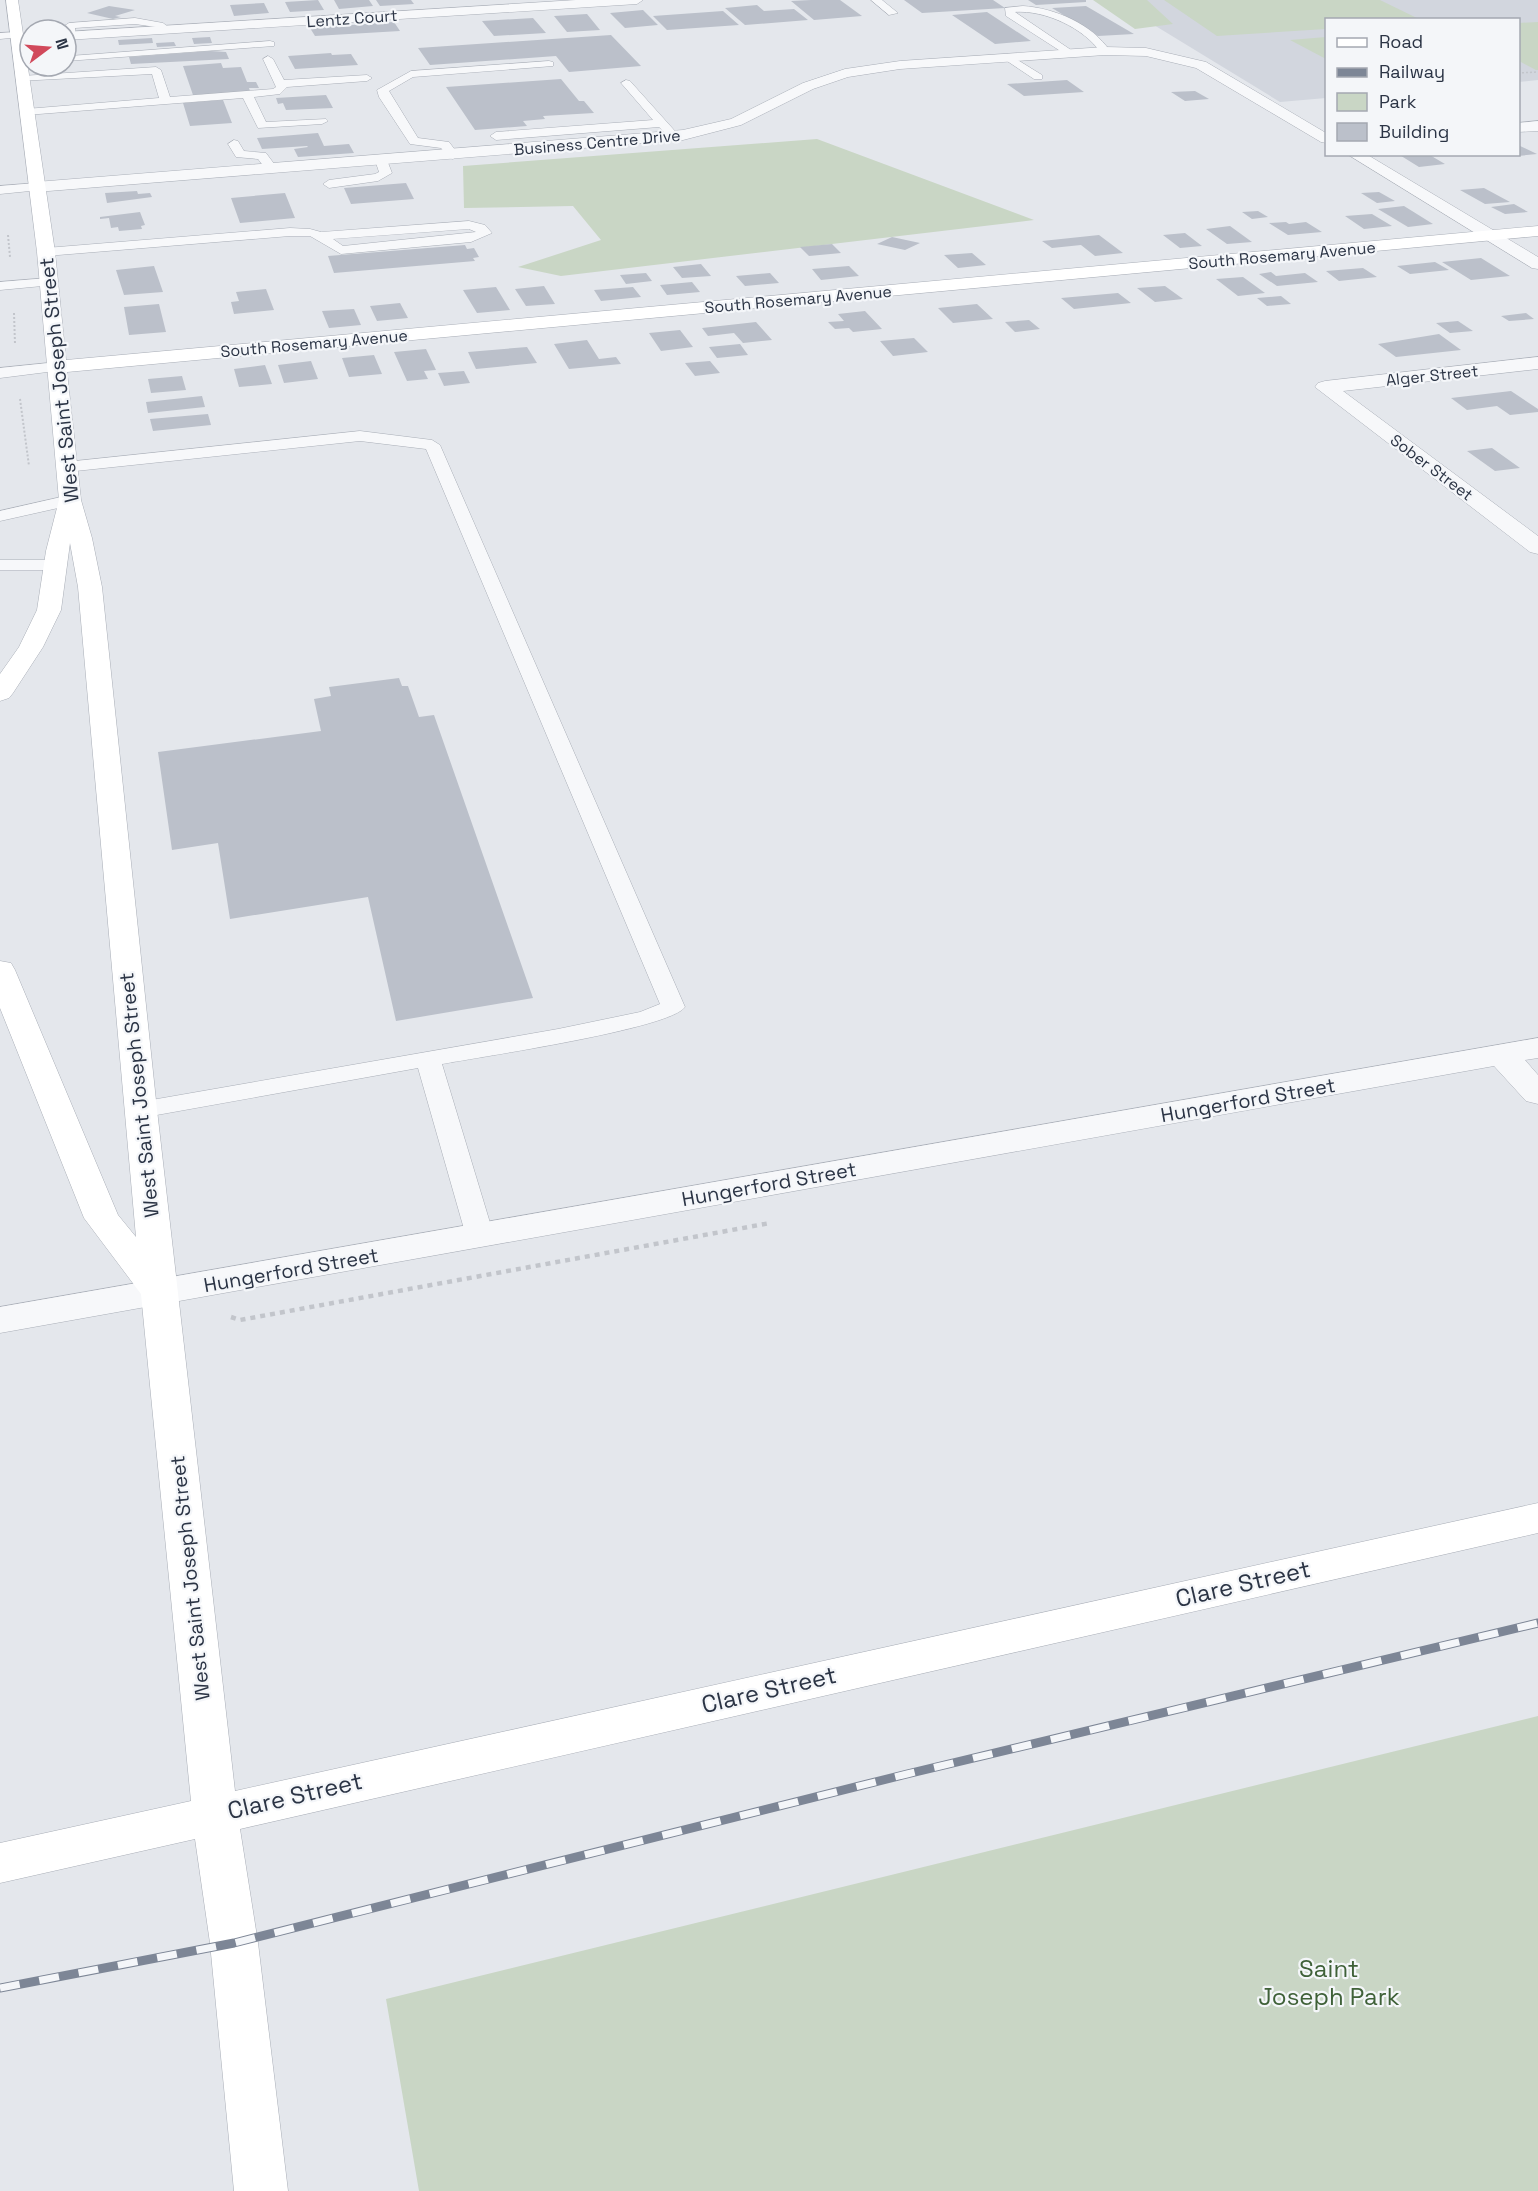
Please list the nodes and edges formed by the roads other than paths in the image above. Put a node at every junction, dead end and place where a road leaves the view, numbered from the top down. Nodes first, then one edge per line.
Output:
1 (12, 0) edge
2 (637, 0) edge
3 (876, 0) edge
4 (893, 13) dead end
5 (78, 29) edge
6 (16, 37) edge
7 (270, 44) dead end
8 (1105, 51) junction
9 (1069, 52) junction
10 (1008, 57) junction
11 (78, 58) edge
12 (268, 59) dead end
13 (549, 64) dead end
14 (1038, 77) dead end
15 (20, 78) edge
16 (367, 78) dead end
17 (19, 82) junction
18 (626, 83) dead end
19 (280, 84) junction
20 (106, 89) junction
21 (248, 96) junction
22 (165, 101) junction
23 (26, 112) junction
24 (322, 121) dead end
25 (662, 123) junction
26 (1538, 126) edge
27 (1520, 128) edge
28 (496, 136) dead end
29 (674, 136) junction
30 (1325, 137) edge
31 (234, 144) dead end
32 (453, 155) junction
33 (1356, 156) edge
34 (381, 160) junction
35 (272, 169) junction
36 (330, 184) dead end
37 (36, 187) junction
38 (0, 190) edge
39 (1538, 231) edge
40 (318, 236) junction
41 (1490, 236) junction
42 (45, 252) junction
43 (1538, 264) edge
44 (48, 282) junction
45 (0, 286) edge
46 (1538, 363) edge
47 (58, 367) junction
48 (0, 373) edge
49 (1325, 387) joint
50 (66, 467) junction
51 (70, 500) junction
52 (0, 516) edge
53 (1538, 522) edge
54 (1509, 526) junction
55 (1538, 547) edge
56 (0, 565) edge
57 (55, 565) junction
58 (0, 693) edge
59 (0, 970) edge
60 (1538, 1048) edge
61 (1502, 1055) junction
62 (428, 1059) junction
63 (1538, 1094) edge
64 (140, 1110) junction
65 (480, 1236) junction
66 (160, 1293) junction
67 (0, 1320) edge
68 (1538, 1518) edge
69 (215, 1814) junction
70 (0, 1863) edge
71 (261, 2191) edge

1 - 6 street, West Saint Joseph Street
2 - 5 street, Lentz Court
3 - 4 lane
7 - 11 lane
8 - 9 street, Business Centre Drive
8 - 9 lane
8 - 30 street, Business Centre Drive
9 - 10 street, Business Centre Drive
10 - 14 lane
10 - 29 street, Business Centre Drive
12 - 19 lane
13 - 32 lane
15 - 17 street, West Saint Joseph Street
16 - 19 lane
17 - 20 lane
17 - 23 street, West Saint Joseph Street
18 - 25 lane
19 - 21 lane
20 - 22 lane
20 - 22 lane
20 - 23 lane
21 - 22 lane
21 - 24 lane
23 - 37 street, West Saint Joseph Street
25 - 28 lane
25 - 29 lane
26 - 27 street
29 - 32 street, Business Centre Drive
31 - 35 lane
32 - 34 street, Business Centre Drive
33 - 41 street
34 - 35 street, Business Centre Drive
34 - 36 lane
35 - 37 street, Business Centre Drive
37 - 38 lane
37 - 42 street, West Saint Joseph Street
39 - 41 street, South Rosemary Avenue
40 - 40 lane
40 - 42 lane
41 - 43 street
41 - 47 street, South Rosemary Avenue
42 - 44 street, West Saint Joseph Street
44 - 45 lane
44 - 47 street, West Saint Joseph Street
46 - 49 street, Alger Street
47 - 48 lane
47 - 50 street, West Saint Joseph Street
49 - 54 street, Sober Street
50 - 51 street, West Saint Joseph Street
50 - 62 lane
51 - 52 lane
51 - 57 street
51 - 64 street, West Saint Joseph Street
53 - 54 street
54 - 55 street, Sober Street
56 - 57 lane
57 - 58 street
59 - 66 street
60 - 61 street, Hungerford Street
61 - 63 street
61 - 65 street, Hungerford Street
62 - 64 lane
62 - 65 lane
64 - 66 street, West Saint Joseph Street
65 - 66 street, Hungerford Street
66 - 67 street, Hungerford Street
66 - 69 street, West Saint Joseph Street
68 - 69 street, Clare Street
69 - 70 street, Clare Street
69 - 71 street, West Saint Joseph Street

